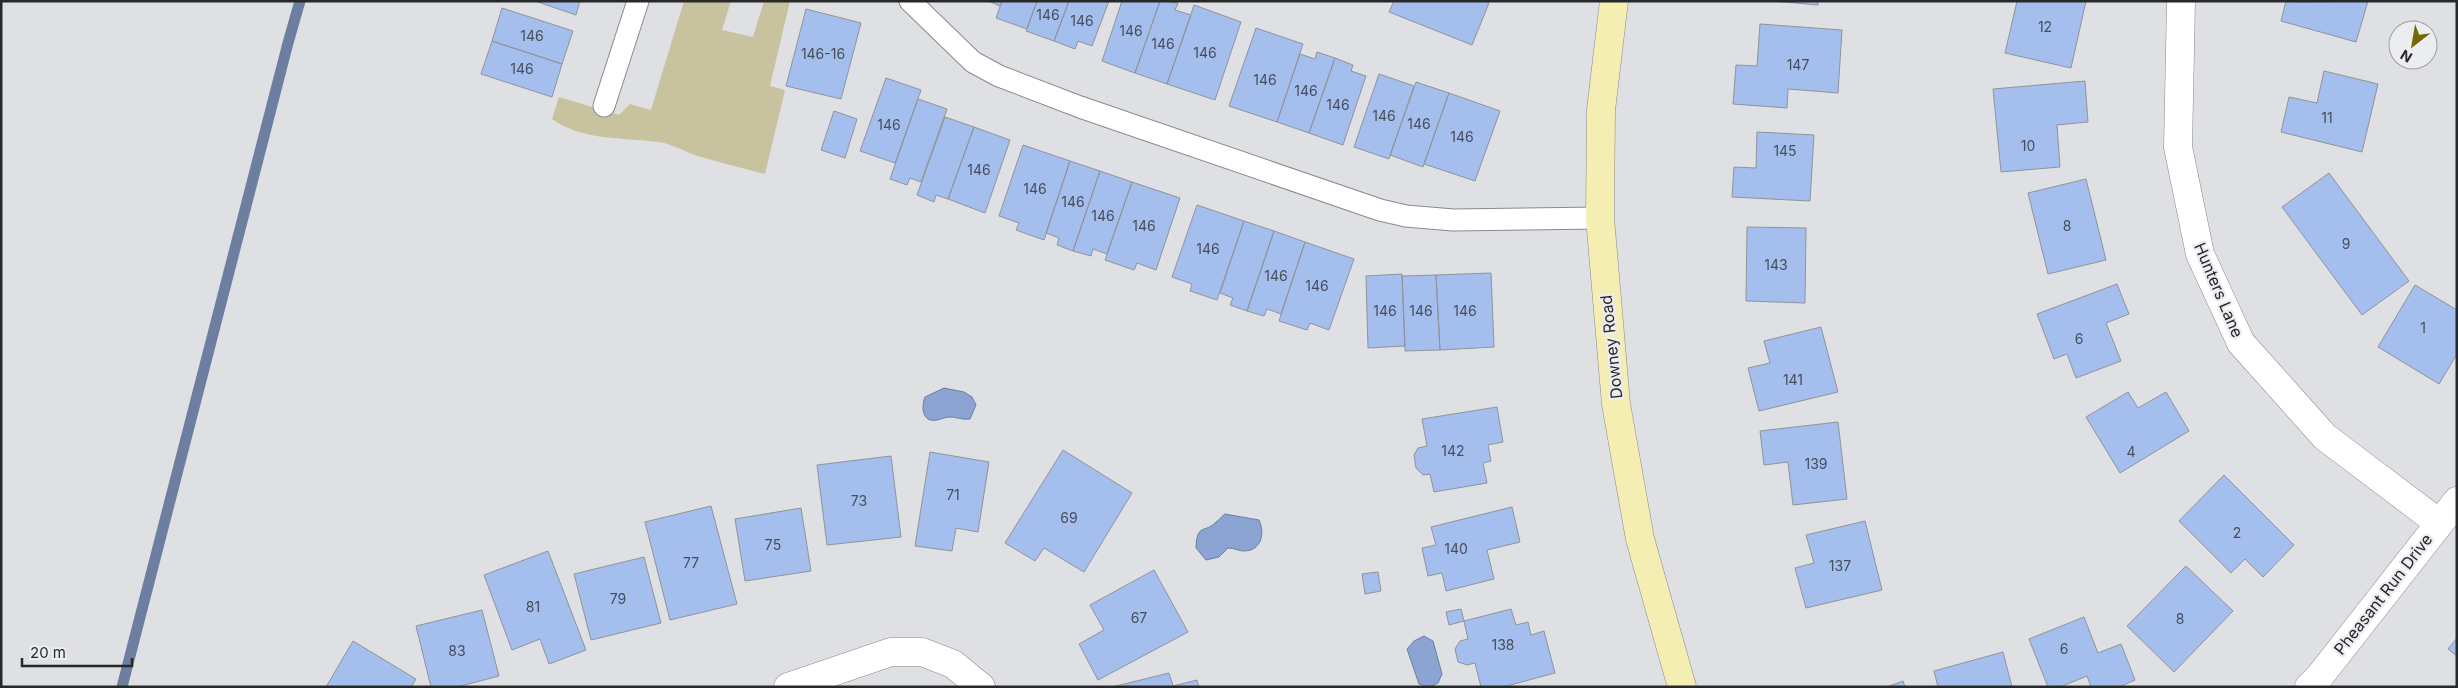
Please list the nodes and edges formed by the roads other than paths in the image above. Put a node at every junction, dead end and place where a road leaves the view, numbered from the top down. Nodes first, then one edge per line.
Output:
1 (638, 1) edge
2 (910, 1) edge
3 (1614, 1) edge
4 (2181, 1) edge
5 (604, 106) dead end
6 (1600, 218) junction
7 (2457, 501) edge
8 (2439, 523) junction
9 (788, 687) edge
10 (981, 687) edge
11 (1682, 687) edge
12 (2309, 687) edge

1 - 5 lane
2 - 6 lane
3 - 6 main road, Downey Road
4 - 8 street, Hunters Lane
6 - 11 main road, Downey Road
7 - 8 street, Pheasant Run Drive
8 - 12 street, Pheasant Run Drive
9 - 10 street

